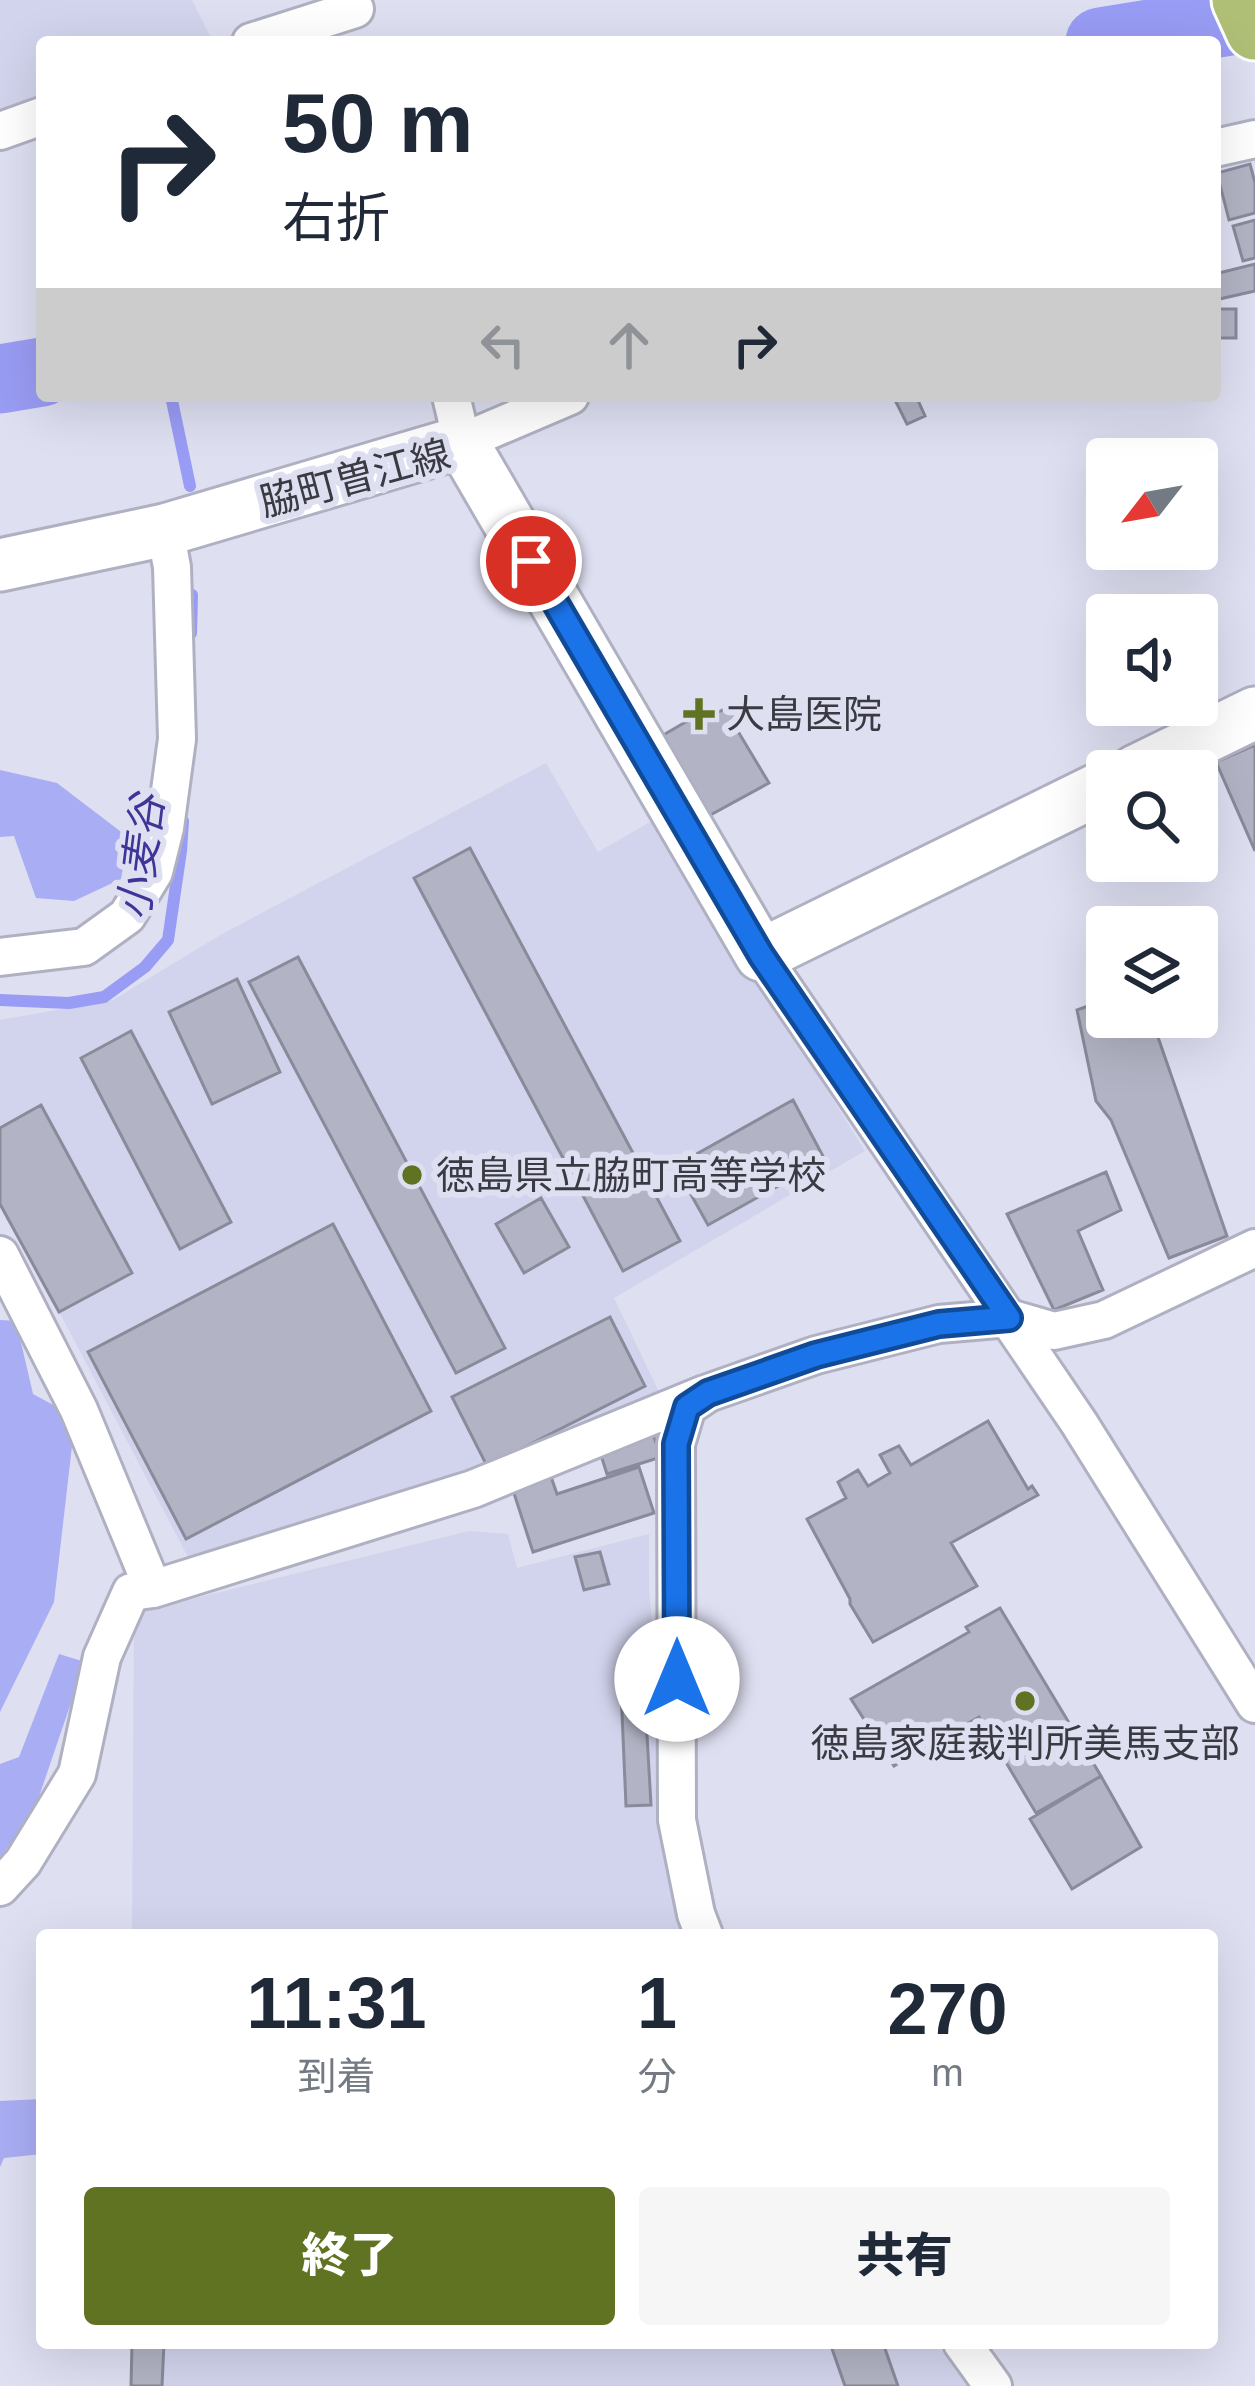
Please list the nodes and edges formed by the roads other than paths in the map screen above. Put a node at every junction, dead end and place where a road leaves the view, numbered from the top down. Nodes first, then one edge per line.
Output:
1 (1241, 0) edge
2 (359, 17) edge
3 (1255, 31) edge
4 (277, 36) edge
5 (36, 118) edge
6 (0, 131) edge
7 (1255, 139) edge
8 (1221, 147) edge
9 (540, 402) edge
10 (456, 419) edge
11 (165, 530) junction
12 (0, 565) edge
13 (1255, 713) edge
14 (1179, 750) edge
15 (1086, 795) edge
16 (761, 955) junction
17 (0, 957) edge
18 (1255, 1248) edge
19 (0, 1255) edge
20 (1009, 1318) junction
21 (708, 1393) junction
22 (154, 1588) junction
23 (1255, 1704) edge
24 (0, 1887) edge
25 (702, 1929) edge
26 (966, 2349) edge
27 (993, 2386) edge

1 - 3 main road
2 - 4 street
5 - 6 street
7 - 8 street
9 - 10 street
10 - 11 main road, 脇町曽江線
10 - 16 main road, 脇町曽江線
11 - 12 main road, 脇町曽江線
11 - 17 street
13 - 14 main road
15 - 16 main road
16 - 20 street
18 - 20 street
19 - 22 street
20 - 21 street
20 - 23 street
21 - 22 street
21 - 25 street
22 - 24 street
26 - 27 street

